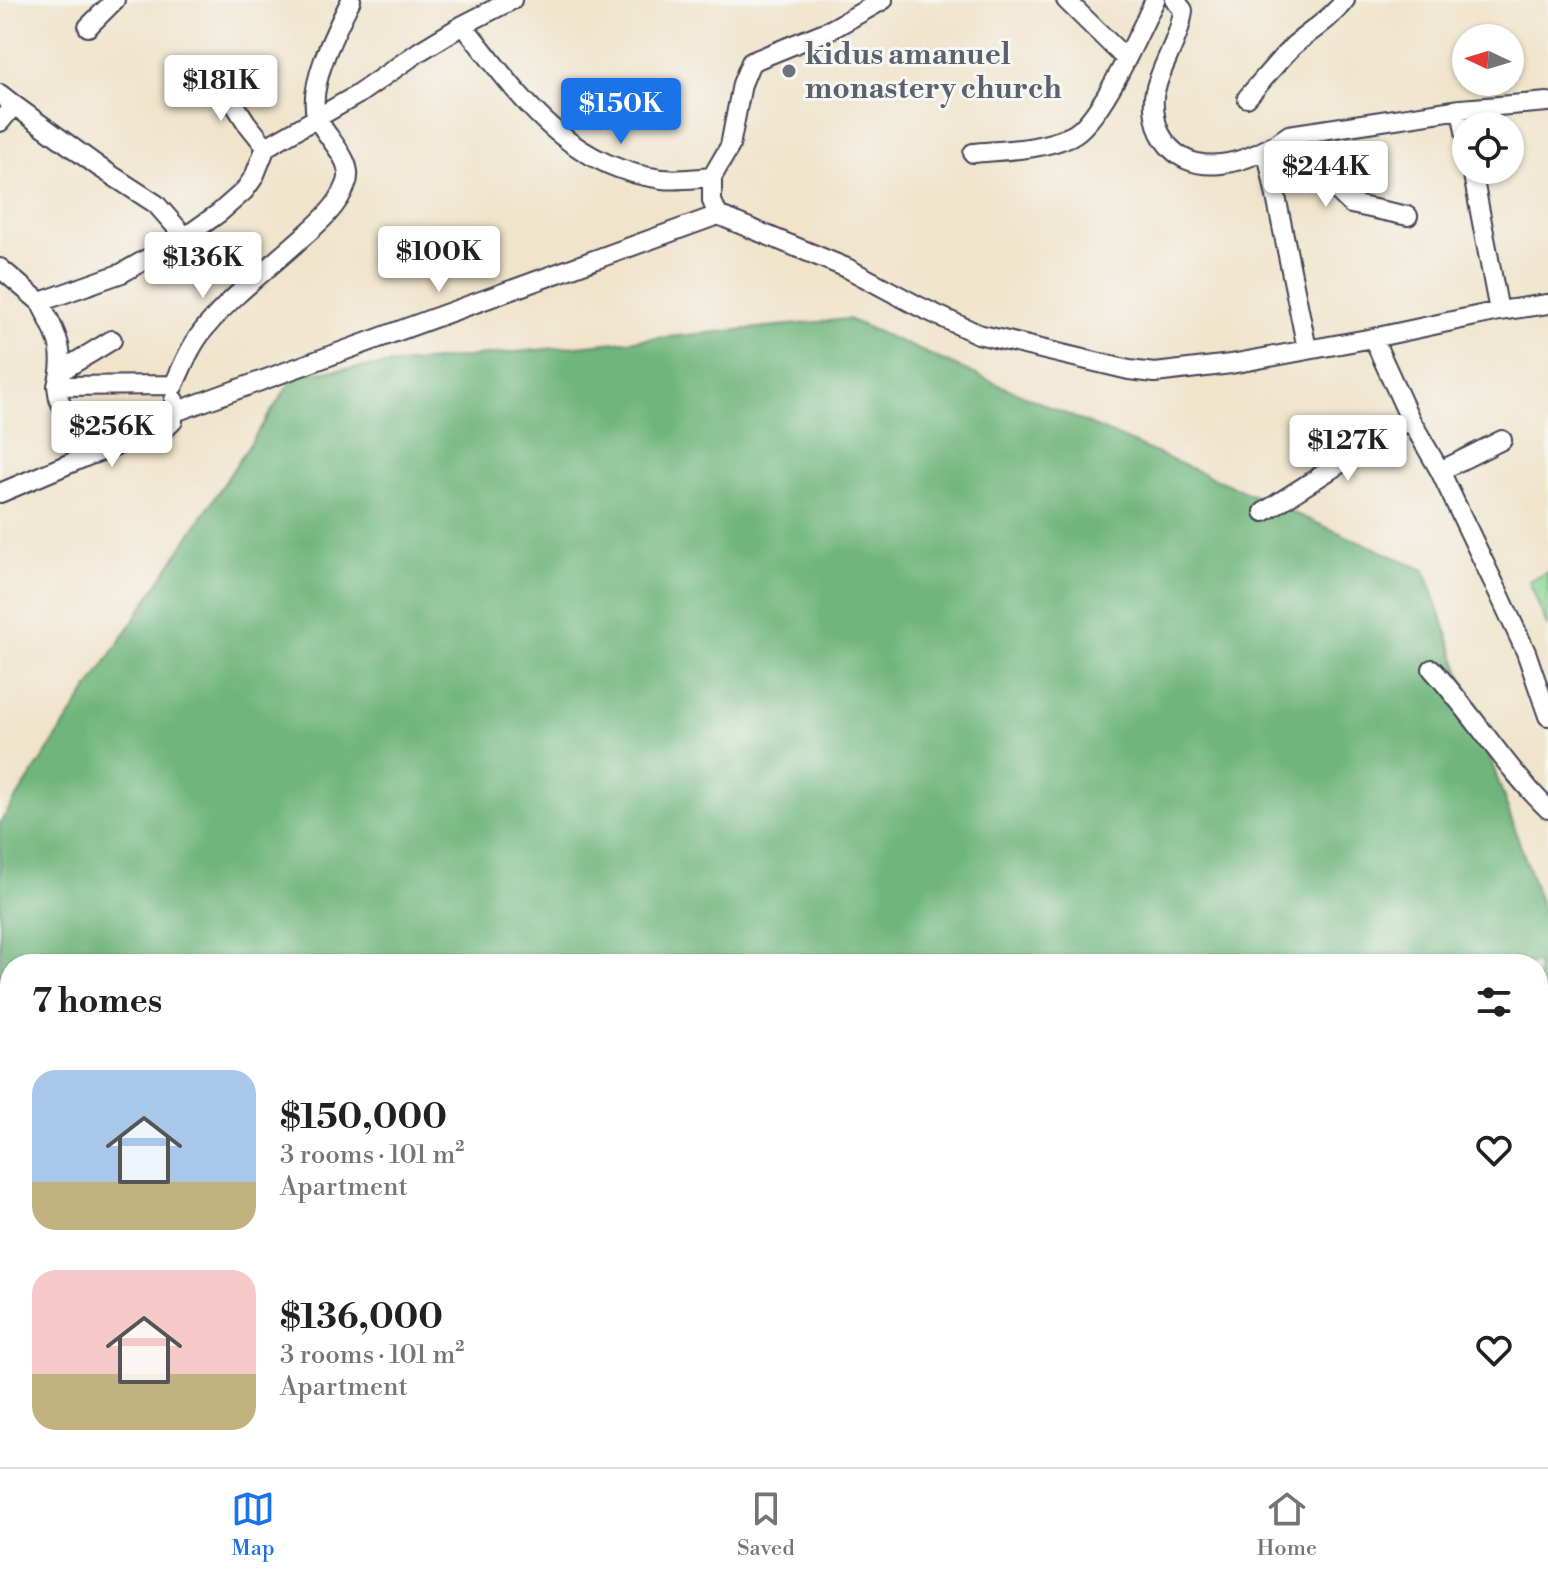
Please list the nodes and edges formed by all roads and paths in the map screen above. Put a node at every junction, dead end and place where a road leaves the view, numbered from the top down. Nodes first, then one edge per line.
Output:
1 (115, 0) edge
2 (351, 0) edge
3 (512, 0) edge
4 (883, 0) edge
5 (1066, 0) edge
6 (1155, 0) edge
7 (1175, 0) edge
8 (1345, 0) edge
9 (463, 25) junction
10 (88, 27) dead end
11 (1126, 59) junction
12 (214, 72) dead end
13 (1247, 98) dead end
14 (7, 100) edge
15 (1548, 102) edge
16 (1461, 109) junction
17 (1462, 112) edge
18 (317, 116) junction
19 (0, 122) edge
20 (1289, 135) junction
21 (266, 147) junction
22 (1267, 152) junction
23 (973, 153) dead end
24 (1475, 184) edge
25 (713, 195) junction
26 (1408, 216) dead end
27 (185, 237) junction
28 (0, 268) edge
29 (40, 302) junction
30 (1548, 304) edge
31 (1499, 311) junction
32 (1373, 338) junction
33 (112, 340) dead end
34 (1307, 349) junction
35 (59, 379) junction
36 (174, 385) junction
37 (175, 412) junction
38 (1410, 419) junction
39 (1502, 440) dead end
40 (85, 457) junction
41 (1440, 471) junction
42 (0, 493) edge
43 (1264, 512) dead end
44 (1432, 669) dead end
45 (1548, 716) edge
46 (1548, 809) edge

1 - 10 street
2 - 18 street
3 - 9 street
4 - 25 street
5 - 11 street
6 - 11 street
7 - 22 street
8 - 13 street
9 - 18 street
9 - 25 street
11 - 23 street
12 - 21 street
14 - 19 street
14 - 27 street
15 - 16 street
16 - 17 street
16 - 20 street
18 - 21 street
18 - 36 street
20 - 22 street
20 - 26 street
21 - 27 street
22 - 34 street
24 - 31 street
25 - 34 street
25 - 37 street
27 - 29 street
28 - 29 street
29 - 35 street
30 - 31 street
31 - 32 street
32 - 34 street
32 - 38 street
33 - 35 street
35 - 36 street
35 - 40 street
36 - 37 street
37 - 40 street
38 - 41 street
38 - 43 street
39 - 41 street
40 - 42 street
41 - 45 street
44 - 46 street

